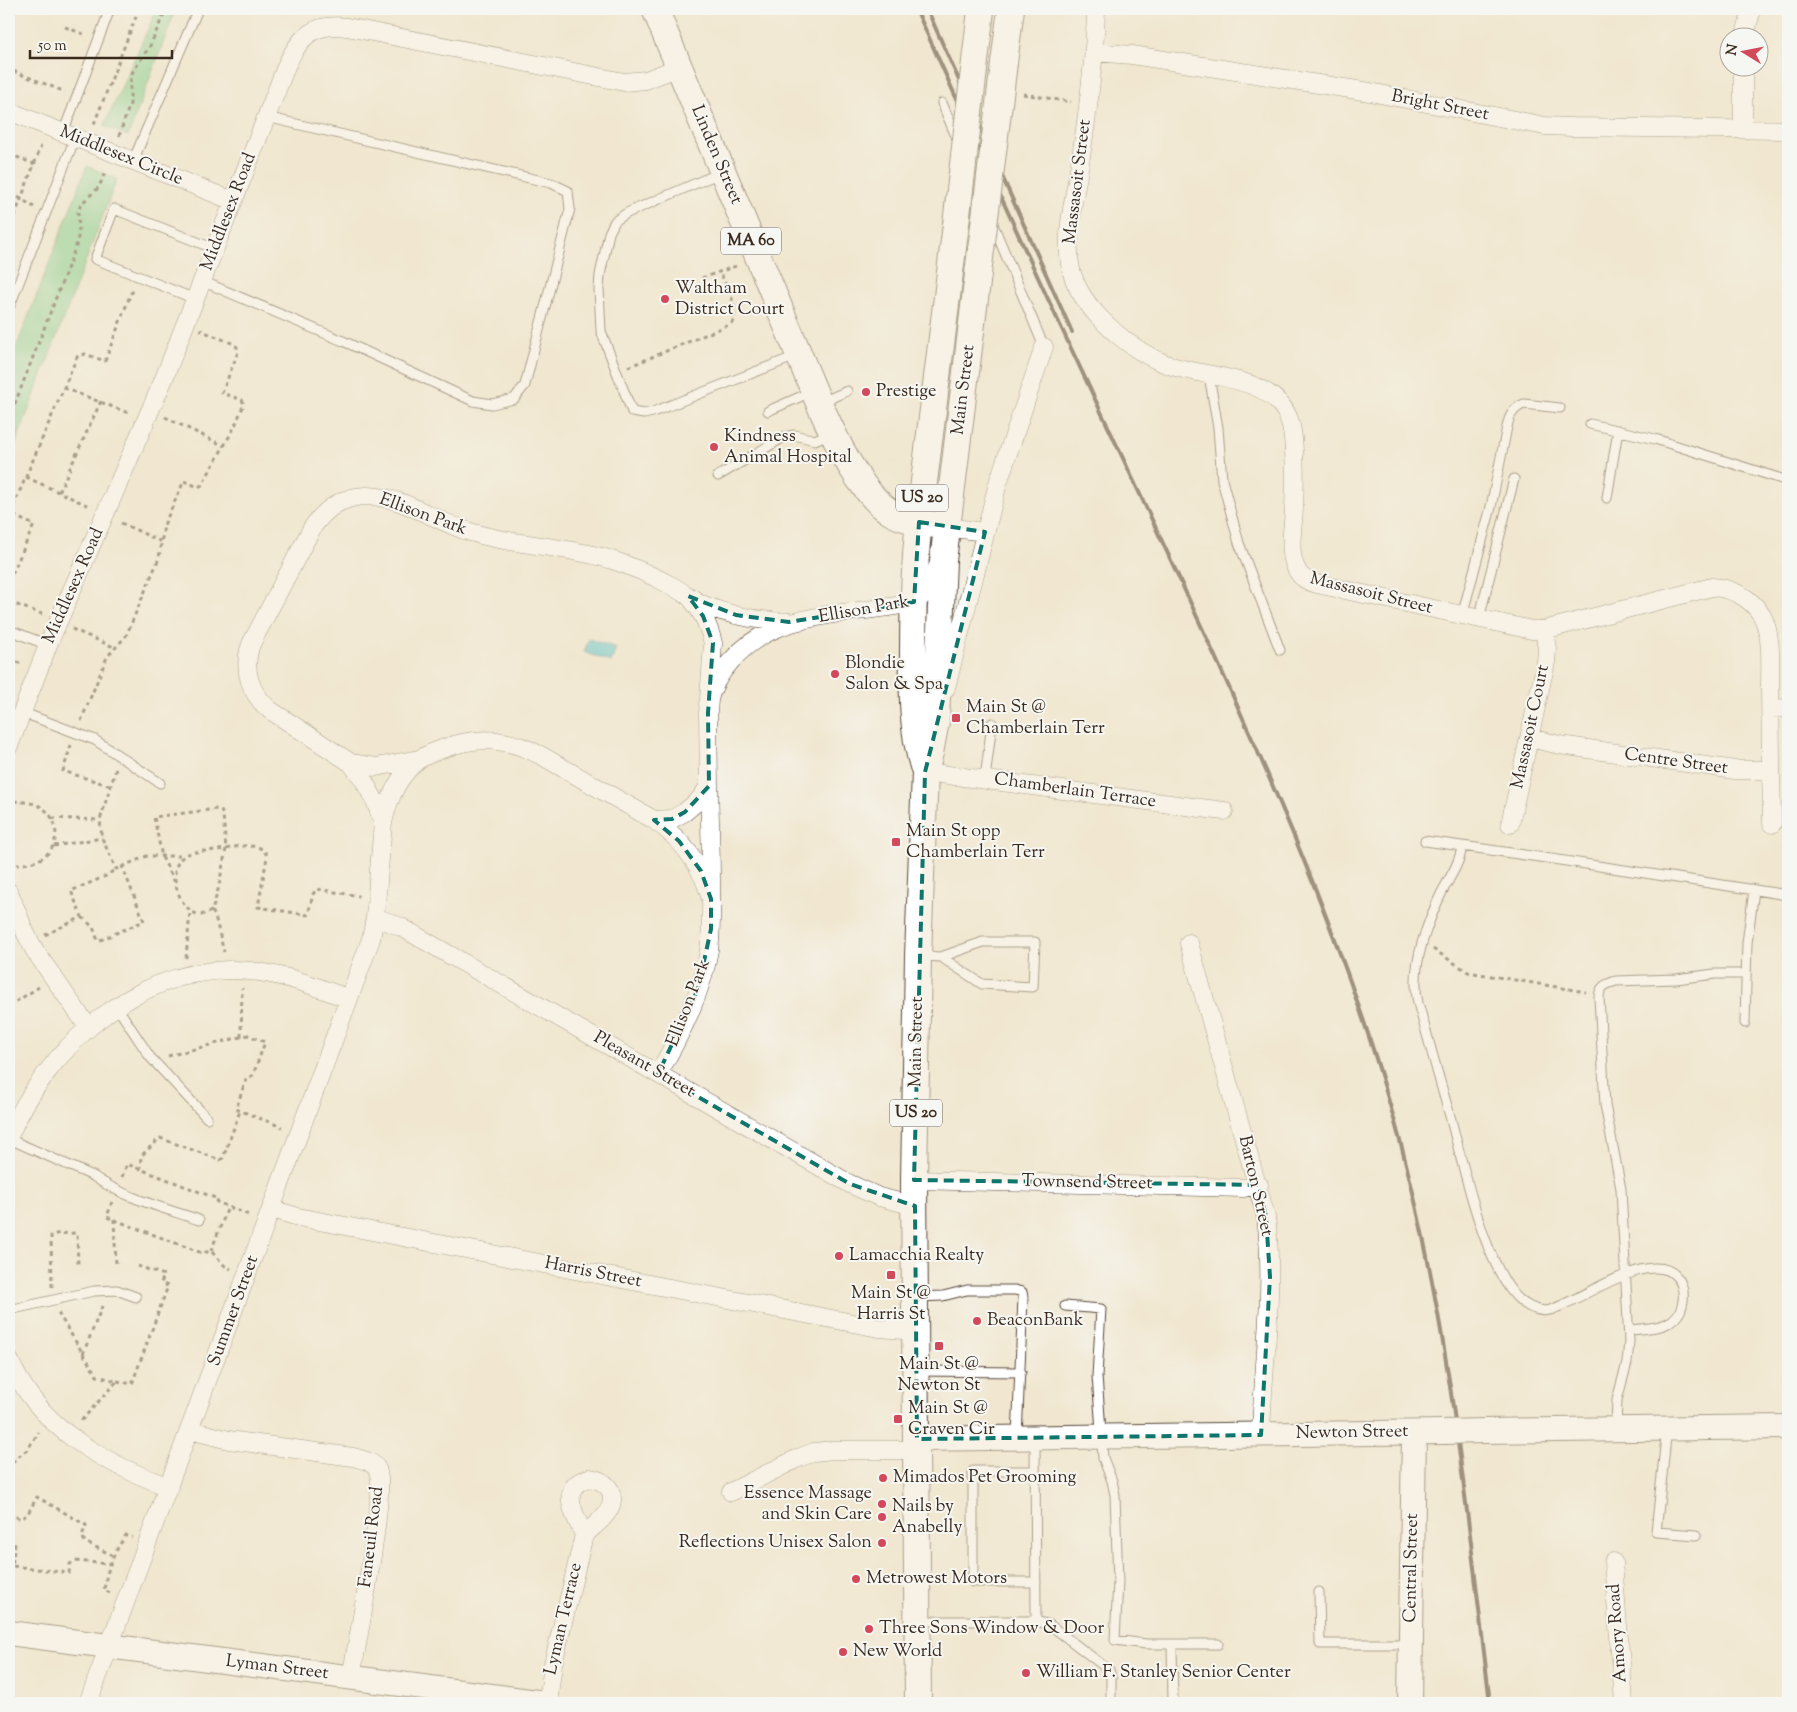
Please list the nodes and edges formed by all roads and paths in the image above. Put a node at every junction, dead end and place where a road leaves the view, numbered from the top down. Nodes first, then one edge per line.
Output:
1 (110, 9) edge
2 (139, 9) edge
3 (166, 9) edge
4 (198, 9) edge
5 (655, 9) edge
6 (981, 9) edge
7 (1011, 9) edge
8 (1096, 9) edge
9 (1752, 9) edge
10 (65, 27) dead end
11 (1747, 28) edge
12 (98, 40) junction
13 (1094, 52) junction
14 (679, 67) junction
15 (1742, 78) edge
16 (9, 82) edge
17 (1020, 94) dead end
18 (77, 97) junction
19 (1068, 101) dead end
20 (942, 103) dead end
21 (9, 112) edge
22 (266, 117) junction
23 (94, 124) dead end
24 (1743, 129) junction
25 (1788, 130) edge
26 (69, 135) junction
27 (119, 136) dead end
28 (41, 146) dead end
29 (9, 154) edge
30 (133, 161) junction
31 (34, 164) junction
32 (105, 171) dead end
33 (722, 172) junction
34 (973, 176) dead end
35 (980, 194) dead end
36 (233, 201) junction
37 (11, 220) edge
38 (9, 231) edge
39 (215, 249) junction
40 (758, 258) junction
41 (720, 272) junction
42 (702, 278) dead end
43 (202, 281) junction
44 (139, 290) dead end
45 (195, 300) junction
46 (9, 308) edge
47 (198, 329) dead end
48 (1044, 347) joint
49 (799, 355) junction
50 (616, 372) junction
51 (1209, 375) junction
52 (64, 388) junction
53 (847, 391) dead end
54 (816, 397) junction
55 (100, 401) junction
56 (1560, 408) dead end
57 (768, 411) dead end
58 (131, 414) dead end
59 (165, 416) dead end
60 (9, 419) edge
61 (1590, 424) dead end
62 (1618, 430) junction
63 (832, 432) junction
64 (224, 446) junction
65 (718, 476) dead end
66 (26, 477) junction
67 (1514, 479) dead end
68 (1788, 481) edge
69 (59, 492) junction
70 (1607, 498) dead end
71 (90, 507) dead end
72 (118, 521) dead end
73 (919, 522) junction
74 (946, 527) junction
75 (985, 532) junction
76 (162, 542) junction
77 (9, 580) edge
78 (688, 596) junction
79 (9, 602) edge
80 (914, 602) junction
81 (43, 614) dead end
82 (1470, 617) junction
83 (789, 622) junction
84 (72, 629) dead end
85 (9, 630) edge
86 (1544, 630) junction
87 (48, 645) junction
88 (116, 648) junction
89 (1280, 650) dead end
90 (9, 659) edge
91 (23, 665) dead end
92 (708, 704) junction
93 (1788, 708) edge
94 (1770, 709) junction
95 (21, 712) junction
96 (992, 723) dead end
97 (79, 726) dead end
98 (1530, 738) junction
99 (933, 740) junction
100 (72, 742) dead end
101 (9, 746) edge
102 (120, 756) junction
103 (419, 759) junction
104 (351, 763) junction
105 (1771, 770) junction
106 (925, 772) junction
107 (985, 780) junction
108 (160, 783) dead end
109 (111, 786) junction
110 (709, 786) junction
111 (14, 801) dead end
112 (1224, 811) dead end
113 (52, 818) junction
114 (100, 820) junction
115 (654, 820) junction
116 (383, 823) junction
117 (1510, 824) dead end
118 (1772, 824) dead end
119 (102, 838) junction
120 (1425, 842) dead end
121 (54, 846) junction
122 (1462, 846) junction
123 (226, 850) junction
124 (183, 856) junction
125 (162, 857) junction
126 (17, 865) dead end
127 (122, 866) junction
128 (116, 869) junction
129 (175, 882) junction
130 (1754, 890) junction
131 (9, 892) edge
132 (1788, 895) edge
133 (363, 897) dead end
134 (711, 899) junction
135 (190, 911) junction
136 (212, 911) junction
137 (82, 917) junction
138 (375, 917) junction
139 (44, 935) dead end
140 (1189, 943) dead end
141 (1422, 945) junction
142 (225, 955) dead end
143 (930, 957) junction
144 (185, 961) dead end
145 (1746, 974) junction
146 (242, 986) dead end
147 (39, 987) dead end
148 (1599, 993) junction
149 (350, 999) junction
150 (9, 1006) edge
151 (117, 1007) junction
152 (1745, 1023) dead end
153 (88, 1027) junction
154 (241, 1037) junction
155 (153, 1060) junction
156 (658, 1074) junction
157 (240, 1111) junction
158 (207, 1118) dead end
159 (287, 1128) dead end
160 (9, 1138) edge
161 (140, 1170) junction
162 (113, 1176) dead end
163 (914, 1180) junction
164 (1258, 1185) junction
165 (106, 1198) dead end
166 (915, 1206) junction
167 (228, 1207) junction
168 (272, 1209) junction
169 (254, 1217) dead end
170 (114, 1220) junction
171 (199, 1220) dead end
172 (212, 1251) junction
173 (116, 1265) dead end
174 (78, 1266) dead end
175 (138, 1266) dead end
176 (234, 1271) dead end
177 (1626, 1276) junction
178 (52, 1290) dead end
179 (108, 1290) junction
180 (136, 1297) dead end
181 (916, 1297) junction
182 (1065, 1306) dead end
183 (55, 1307) dead end
184 (9, 1310) edge
185 (1629, 1330) junction
186 (916, 1331) junction
187 (83, 1354) junction
188 (9, 1359) edge
189 (916, 1371) junction
190 (1021, 1372) junction
191 (117, 1381) junction
192 (78, 1424) dead end
193 (1788, 1427) edge
194 (1667, 1428) junction
195 (1616, 1429) junction
196 (40, 1430) dead end
197 (190, 1430) junction
198 (1414, 1432) junction
199 (1261, 1435) junction
200 (1101, 1437) junction
201 (1026, 1438) junction
202 (916, 1444) junction
203 (9, 1470) edge
204 (1035, 1471) junction
205 (169, 1487) junction
206 (731, 1492) dead end
207 (9, 1512) edge
208 (1697, 1535) dead end
209 (584, 1536) dead end
210 (9, 1538) edge
211 (135, 1538) dead end
212 (112, 1555) junction
213 (1613, 1562) dead end
214 (109, 1564) junction
215 (1036, 1582) junction
216 (1319, 1592) dead end
217 (115, 1596) dead end
218 (918, 1621) junction
219 (1036, 1621) junction
220 (9, 1633) edge
221 (1172, 1644) junction
222 (1218, 1644) dead end
223 (1411, 1644) junction
224 (110, 1646) junction
225 (351, 1678) junction
226 (88, 1703) edge
227 (546, 1703) edge
228 (918, 1703) edge
229 (1111, 1703) edge
230 (1173, 1703) edge
231 (1410, 1703) edge
232 (1624, 1703) edge

1 - 12 lane
2 - 23 path
3 - 27 path
4 - 30 lane
5 - 14 main road, Linden Street / MA 60
6 - 73 main road, Main Street / US 20, bridge
7 - 74 main road, Main Street / US 20, bridge
8 - 13 street, Massasoit Street
9 - 11 street
10 - 12 path
12 - 18 lane
13 - 24 street, Bright Street
13 - 51 street, Massasoit Street
14 - 22 street, Middlesex Road
14 - 33 main road, Linden Street / MA 60
15 - 24 street
16 - 18 path
17 - 19 path
18 - 26 lane
20 - 34 lane
21 - 26 street, Middlesex Circle
22 - 36 street, Middlesex Road
22 - 43 lane
24 - 25 street, Bright Street
26 - 30 street, Middlesex Circle
26 - 46 lane
28 - 31 path
29 - 31 path
30 - 36 street, Middlesex Circle
31 - 37 path
32 - 60 path
33 - 40 main road, Linden Street / MA 60
33 - 50 lane
35 - 48 lane
36 - 39 street, Middlesex Road
37 - 38 path
39 - 43 street, Middlesex Road
39 - 45 lane
40 - 41 path
40 - 49 main road, Linden Street / MA 60
41 - 42 path
41 - 50 path
43 - 45 street, Middlesex Road
44 - 52 path
45 - 87 street, Middlesex Road
47 - 64 path
48 - 75 street
49 - 50 lane
49 - 54 main road, Linden Street / MA 60
51 - 82 street, Massasoit Street
51 - 89 lane
52 - 55 path
52 - 66 path
53 - 54 lane
54 - 57 lane
54 - 63 main road, Linden Street / MA 60
55 - 58 path
55 - 69 path
56 - 82 lane
59 - 64 path
61 - 62 lane
62 - 68 lane
62 - 70 lane
63 - 65 lane
63 - 73 main road, Linden Street / MA 60
64 - 76 path
66 - 69 path
66 - 77 path
67 - 82 lane
69 - 71 path
72 - 76 path
73 - 74 main road, Linden Street / MA 60
73 - 80 main road, Main Street / US 20
74 - 75 street
74 - 80 street, Ellison Park
74 - 99 main road, Main Street / US 20
75 - 99 street
76 - 88 path
78 - 83 street, Ellison Park
78 - 92 street, Ellison Park
78 - 104 street, Ellison Park
79 - 81 path
80 - 83 street, Ellison Park
80 - 106 main road, Main Street / US 20
82 - 86 street, Massasoit Street
83 - 92 street, Ellison Park
84 - 88 path
85 - 87 lane
86 - 94 street, Massasoit Street
86 - 98 street, Massasoit Court
87 - 95 street, Middlesex Road
88 - 97 path
90 - 91 path
92 - 110 street, Ellison Park
93 - 94 street
94 - 105 street, Massasoit Street
95 - 101 street, Middlesex Road
95 - 102 lane
96 - 107 lane
98 - 105 street, Centre Street
98 - 117 street, Massasoit Court
99 - 106 main road, Main Street / US 20
100 - 109 path
102 - 108 lane
102 - 109 path
103 - 104 street, Ellison Park
103 - 115 street, Ellison Park
103 - 116 street, Ellison Park
104 - 116 street, Ellison Park
105 - 118 street
106 - 107 street, Chamberlain Terrace
106 - 143 main road, Main Street / US 20
107 - 112 street, Chamberlain Terrace
109 - 114 path
110 - 115 street
110 - 134 street, Ellison Park
111 - 113 path
113 - 114 path
113 - 121 path
114 - 119 path
115 - 134 street, Ellison Park
116 - 138 street, Ellison Park
119 - 121 path
119 - 128 path
120 - 122 lane
121 - 126 path
122 - 130 lane
122 - 141 lane
123 - 124 path
123 - 125 path
123 - 133 path
123 - 136 path
124 - 125 path
124 - 129 path
125 - 127 path
125 - 129 path
127 - 128 path
127 - 137 path
128 - 137 path
129 - 135 path
130 - 132 lane
130 - 145 lane
131 - 153 street
134 - 156 street, Ellison Park
135 - 136 path
135 - 144 path
136 - 142 path
137 - 139 path
138 - 149 street, Summer Street
138 - 156 street, Pleasant Street
140 - 164 street, Barton Street
141 - 148 path
141 - 177 lane
143 - 143 lane
143 - 163 main road, Main Street / US 20
145 - 148 lane
145 - 152 lane
146 - 154 path
147 - 150 path
148 - 177 lane
149 - 151 street
149 - 168 street, Summer Street
151 - 153 street
151 - 155 lane
153 - 160 street
154 - 155 path
154 - 157 path
155 - 158 lane
156 - 166 street, Pleasant Street
157 - 159 path
157 - 161 path
160 - 171 lane
161 - 162 path
161 - 167 path
163 - 164 street, Townsend Street
163 - 166 main road, Main Street / US 20
164 - 199 street, Barton Street
165 - 170 path
166 - 181 main road, Main Street / US 20
167 - 169 path
167 - 172 path
168 - 186 street, Harris Street
168 - 197 street, Summer Street
170 - 172 path
170 - 173 path
172 - 176 path
174 - 178 path
175 - 191 path
177 - 185 lane
177 - 185 lane
179 - 180 lane
179 - 184 lane
179 - 187 path
181 - 186 main road, Main Street / US 20
181 - 190 lane
182 - 200 lane
183 - 187 path
185 - 195 lane
186 - 189 main road, Main Street / US 20
187 - 191 path
188 - 205 street
189 - 190 lane
189 - 202 main road, Main Street / US 20
190 - 201 lane
191 - 192 path
193 - 194 main road, Newton Street
194 - 195 main road, Newton Street
194 - 208 lane
195 - 198 main road, Newton Street, bridge
196 - 203 path
197 - 205 street, Summer Street
197 - 225 street, Faneuil Road
198 - 199 main road, Newton Street
198 - 223 main road, Central Street
199 - 200 main road, Newton Street
200 - 201 main road, Newton Street
200 - 221 lane
201 - 202 main road, Newton Street
201 - 204 lane
202 - 206 street
202 - 218 main road, Main Street / US 20
204 - 215 lane
204 - 215 lane
205 - 224 street, Summer Street
207 - 212 path
209 - 227 street, Lyman Terrace
210 - 214 path
211 - 212 path
212 - 214 path
213 - 232 street, Amory Road
214 - 217 path
215 - 219 lane
216 - 223 lane
218 - 219 lane
218 - 228 main road, Main Street / US 20
219 - 229 lane
220 - 224 main road, Lyman Street
221 - 222 lane
221 - 230 lane
223 - 231 main road, Central Street
224 - 225 main road, Lyman Street
224 - 226 street, Summer Street
225 - 227 main road, Lyman Street

